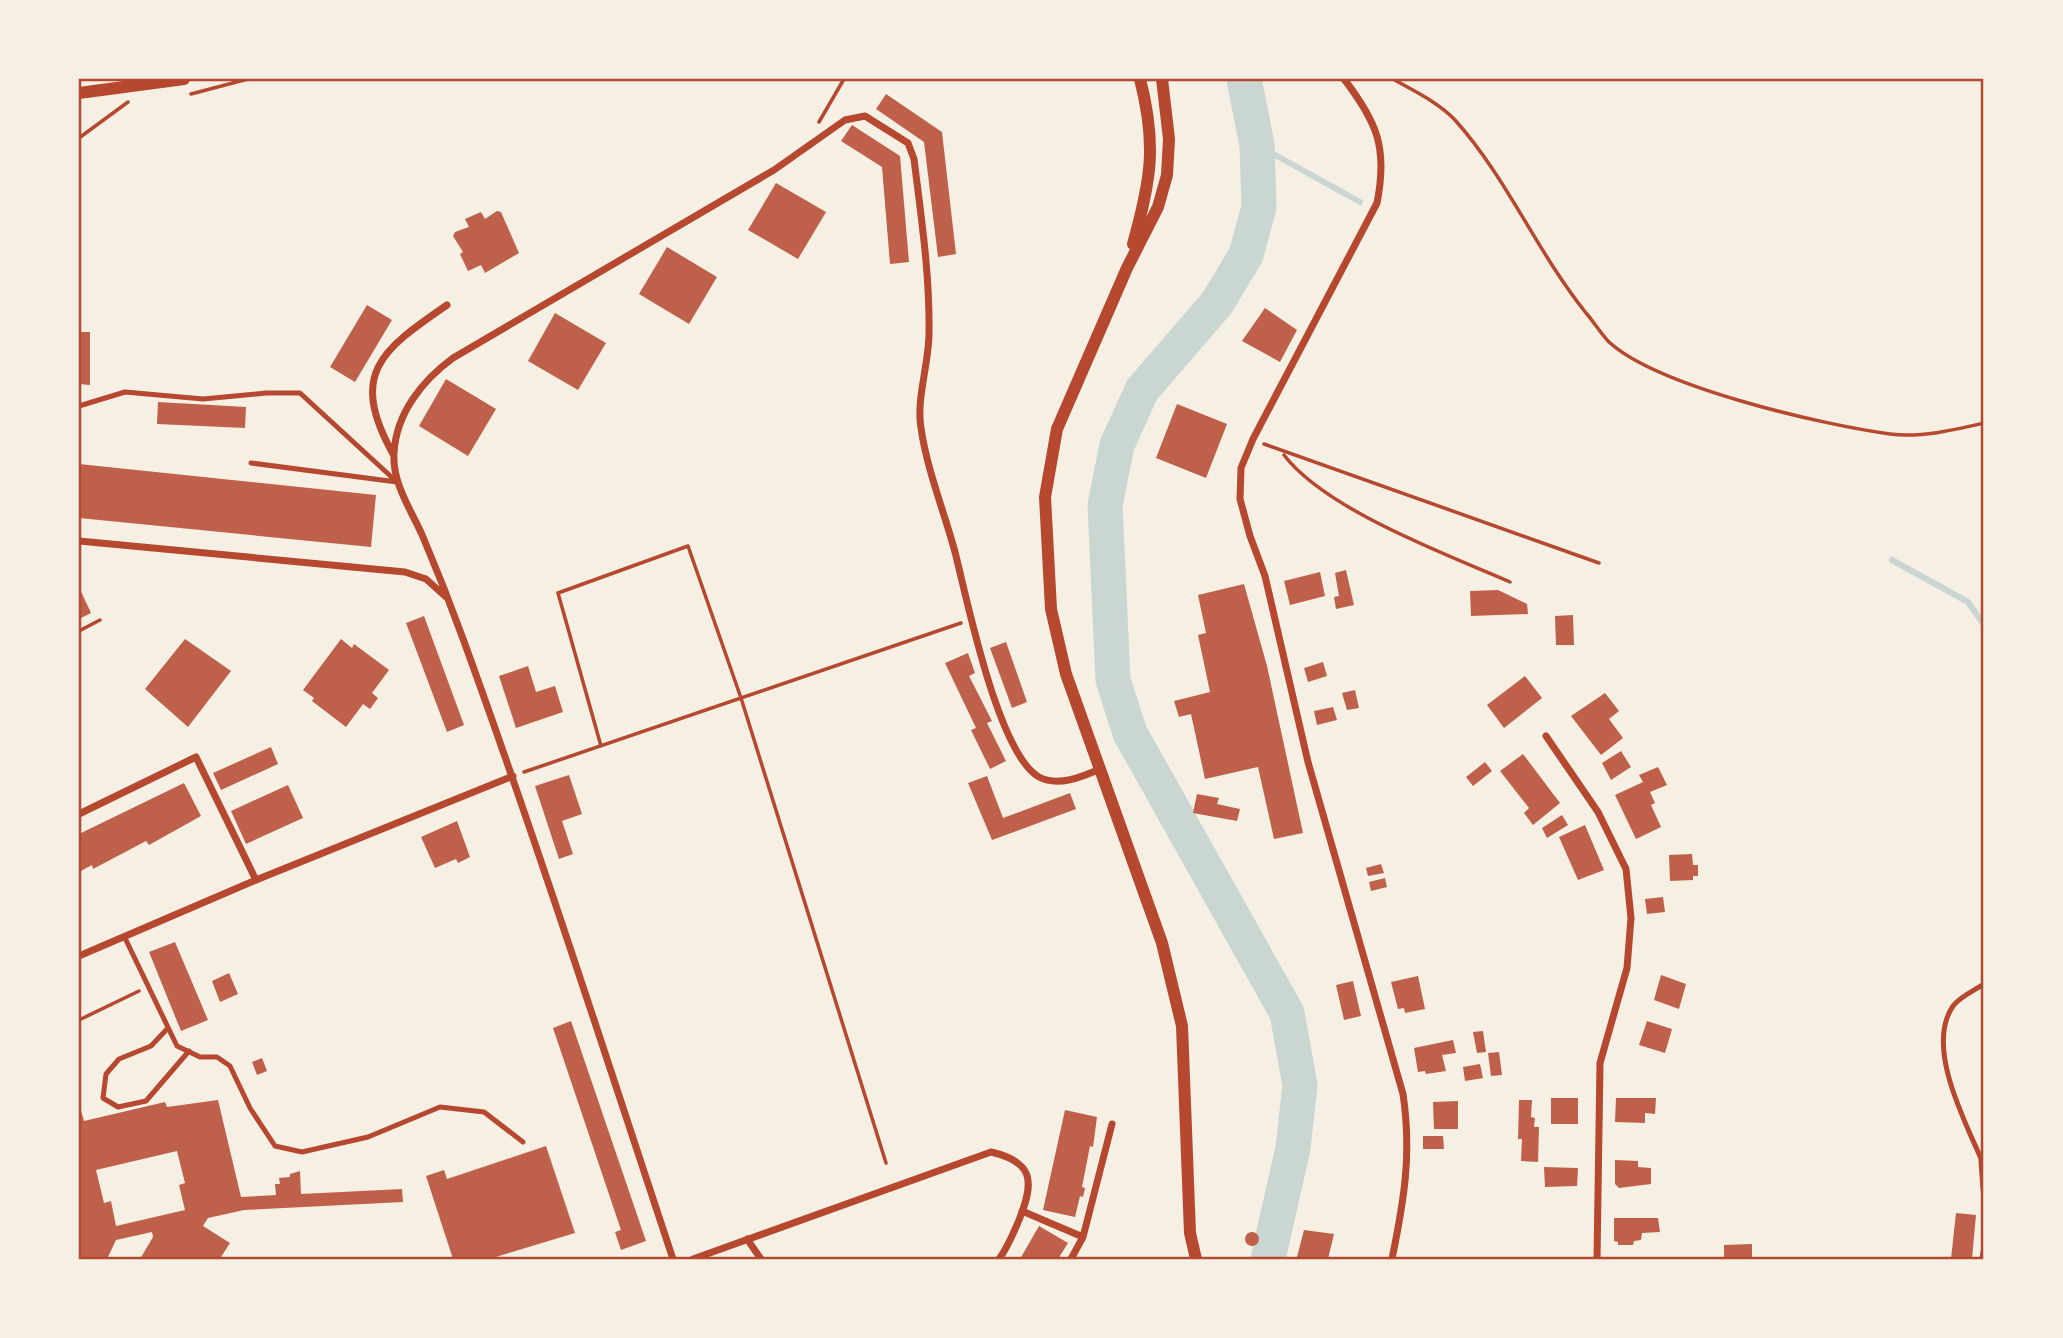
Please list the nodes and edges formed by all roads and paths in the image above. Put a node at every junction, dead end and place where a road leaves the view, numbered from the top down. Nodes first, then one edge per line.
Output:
1 (184, 79) edge
2 (248, 79) edge
3 (844, 79) edge
4 (1140, 79) edge
5 (1162, 79) edge
6 (1344, 79) edge
7 (1393, 79) edge
8 (82, 94) edge
9 (188, 95) dead end
10 (140, 101) dead end
11 (816, 126) dead end
12 (79, 138) edge
13 (1127, 268) junction
14 (447, 305) dead end
15 (79, 407) edge
16 (1984, 423) edge
17 (1253, 439) junction
18 (1283, 454) junction
19 (394, 455) junction
20 (251, 463) dead end
21 (397, 482) junction
22 (79, 541) edge
23 (1599, 563) dead end
24 (1510, 582) dead end
25 (450, 600) junction
26 (100, 620) dead end
27 (970, 620) junction
28 (79, 631) edge
29 (741, 698) junction
30 (1546, 736) dead end
31 (600, 746) junction
32 (1101, 769) junction
33 (513, 776) junction
34 (79, 814) edge
35 (256, 880) junction
36 (125, 938) junction
37 (79, 956) edge
38 (1984, 984) edge
39 (148, 987) junction
40 (79, 1020) edge
41 (168, 1028) junction
42 (189, 1051) junction
43 (1112, 1124) dead end
44 (523, 1142) dead end
45 (1982, 1161) joint
46 (887, 1163) dead end
47 (1984, 1189) edge
48 (1023, 1211) junction
49 (1083, 1237) junction
50 (747, 1239) junction
51 (1984, 1252) edge
52 (673, 1259) edge
53 (693, 1259) edge
54 (761, 1259) edge
55 (999, 1259) edge
56 (1071, 1259) edge
57 (1196, 1259) edge
58 (1392, 1259) edge
59 (1597, 1259) edge
60 (1983, 1259) edge

1 - 8 street
2 - 9 path
3 - 11 path
4 - 13 street
5 - 13 street
6 - 17 street
7 - 16 path
10 - 12 path
13 - 32 street
14 - 19 street
15 - 21 lane
17 - 18 path
17 - 58 street
18 - 23 path
18 - 24 path
19 - 21 street
19 - 27 street
20 - 21 lane
21 - 25 street
22 - 25 street
25 - 33 street
26 - 28 path
27 - 29 path
27 - 32 street
29 - 31 path
29 - 31 path
29 - 46 path
30 - 59 street
31 - 33 path
32 - 57 street
33 - 35 street
33 - 52 street
34 - 35 street
35 - 36 street
36 - 37 street
36 - 39 lane
38 - 45 lane
39 - 40 path
39 - 41 lane
41 - 42 lane
41 - 42 lane
42 - 44 lane
43 - 49 street
45 - 47 street
48 - 49 street
48 - 50 street
48 - 55 street
49 - 56 street
50 - 53 street
50 - 54 street
51 - 60 street

